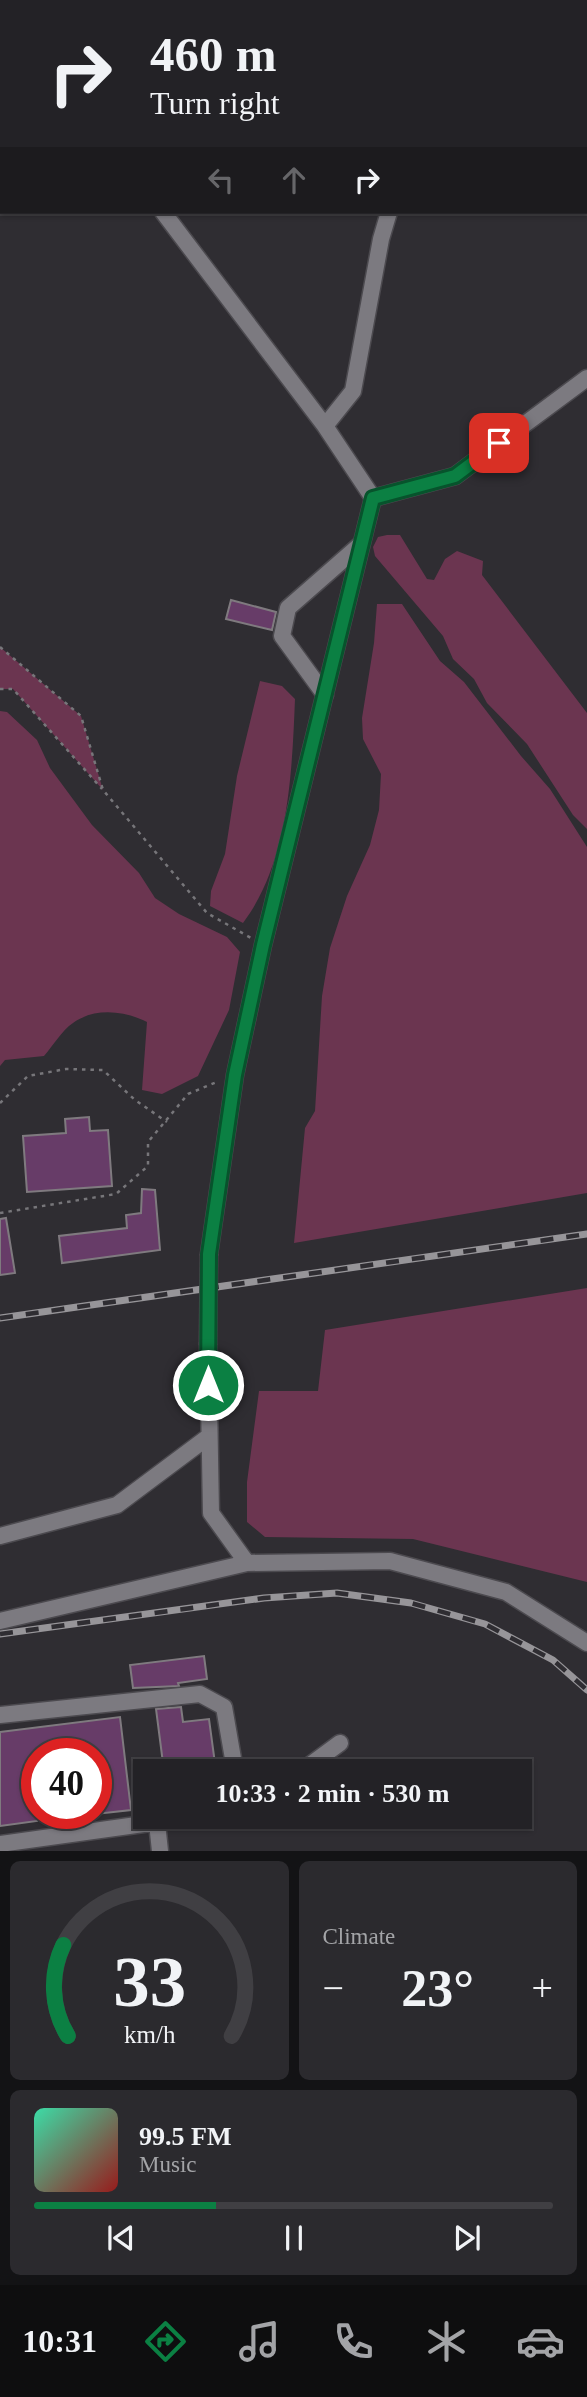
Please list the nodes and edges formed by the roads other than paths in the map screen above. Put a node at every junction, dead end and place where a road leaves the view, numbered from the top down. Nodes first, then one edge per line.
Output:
1 (165, 214) edge
2 (388, 214) edge
3 (587, 378) edge
4 (325, 426) junction
5 (373, 498) junction
6 (361, 544) junction
7 (325, 695) junction
8 (208, 1437) junction
9 (0, 1536) edge
10 (247, 1563) junction
11 (0, 1621) edge
12 (587, 1643) edge
13 (0, 1715) edge
14 (340, 1743) dead end
15 (233, 1759) edge
16 (318, 1759) edge
17 (133, 1826) edge
18 (158, 1829) edge
19 (0, 1844) edge
20 (160, 1851) edge

1 - 4 street
2 - 4 street
3 - 5 street
4 - 5 street
5 - 6 street
6 - 7 street
6 - 7 street
7 - 8 street, bridge
8 - 9 street
8 - 10 street
10 - 11 street
10 - 12 street
13 - 15 street
14 - 16 street
17 - 19 street
18 - 20 street

